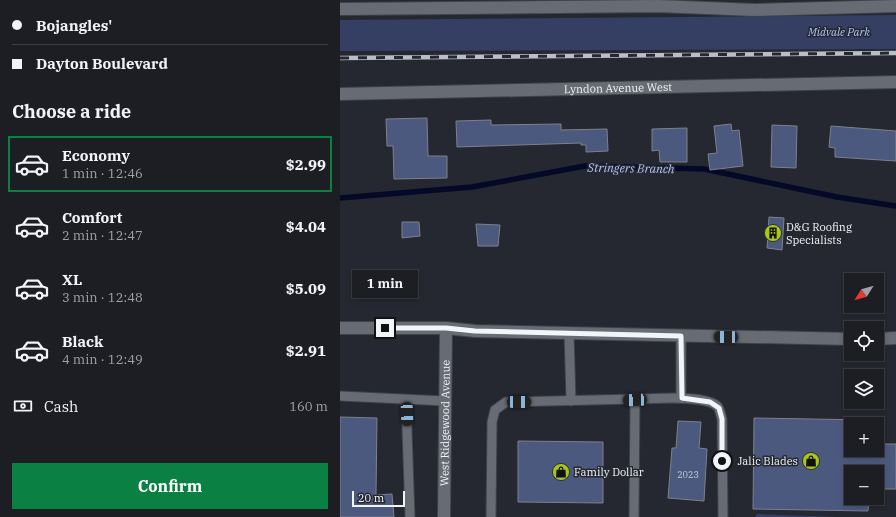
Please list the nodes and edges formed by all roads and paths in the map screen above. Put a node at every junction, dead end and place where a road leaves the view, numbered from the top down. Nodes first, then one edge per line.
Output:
1 (476, 4) edge
2 (896, 6) edge
3 (340, 9) edge
4 (896, 82) edge
5 (340, 94) edge
6 (340, 328) edge
7 (446, 328) junction
8 (569, 333) junction
9 (681, 336) junction
10 (896, 338) edge
11 (844, 339) edge
12 (884, 339) edge
13 (340, 396) edge
14 (682, 398) junction
15 (406, 400) junction
16 (635, 400) junction
17 (445, 401) junction
18 (571, 401) junction
19 (410, 517) edge
20 (444, 517) edge
21 (491, 517) edge
22 (634, 517) edge
23 (723, 517) edge

1 - 2 street
1 - 3 street
4 - 5 street, Lyndon Avenue West
6 - 7 street
7 - 8 street
7 - 17 street, West Ridgewood Avenue
8 - 9 street
8 - 18 lane
9 - 11 street
9 - 14 lane
10 - 12 street
13 - 15 lane
14 - 16 lane
14 - 23 lane
15 - 17 lane
15 - 19 lane
16 - 18 lane
16 - 22 lane
17 - 20 street, West Ridgewood Avenue
18 - 21 lane

